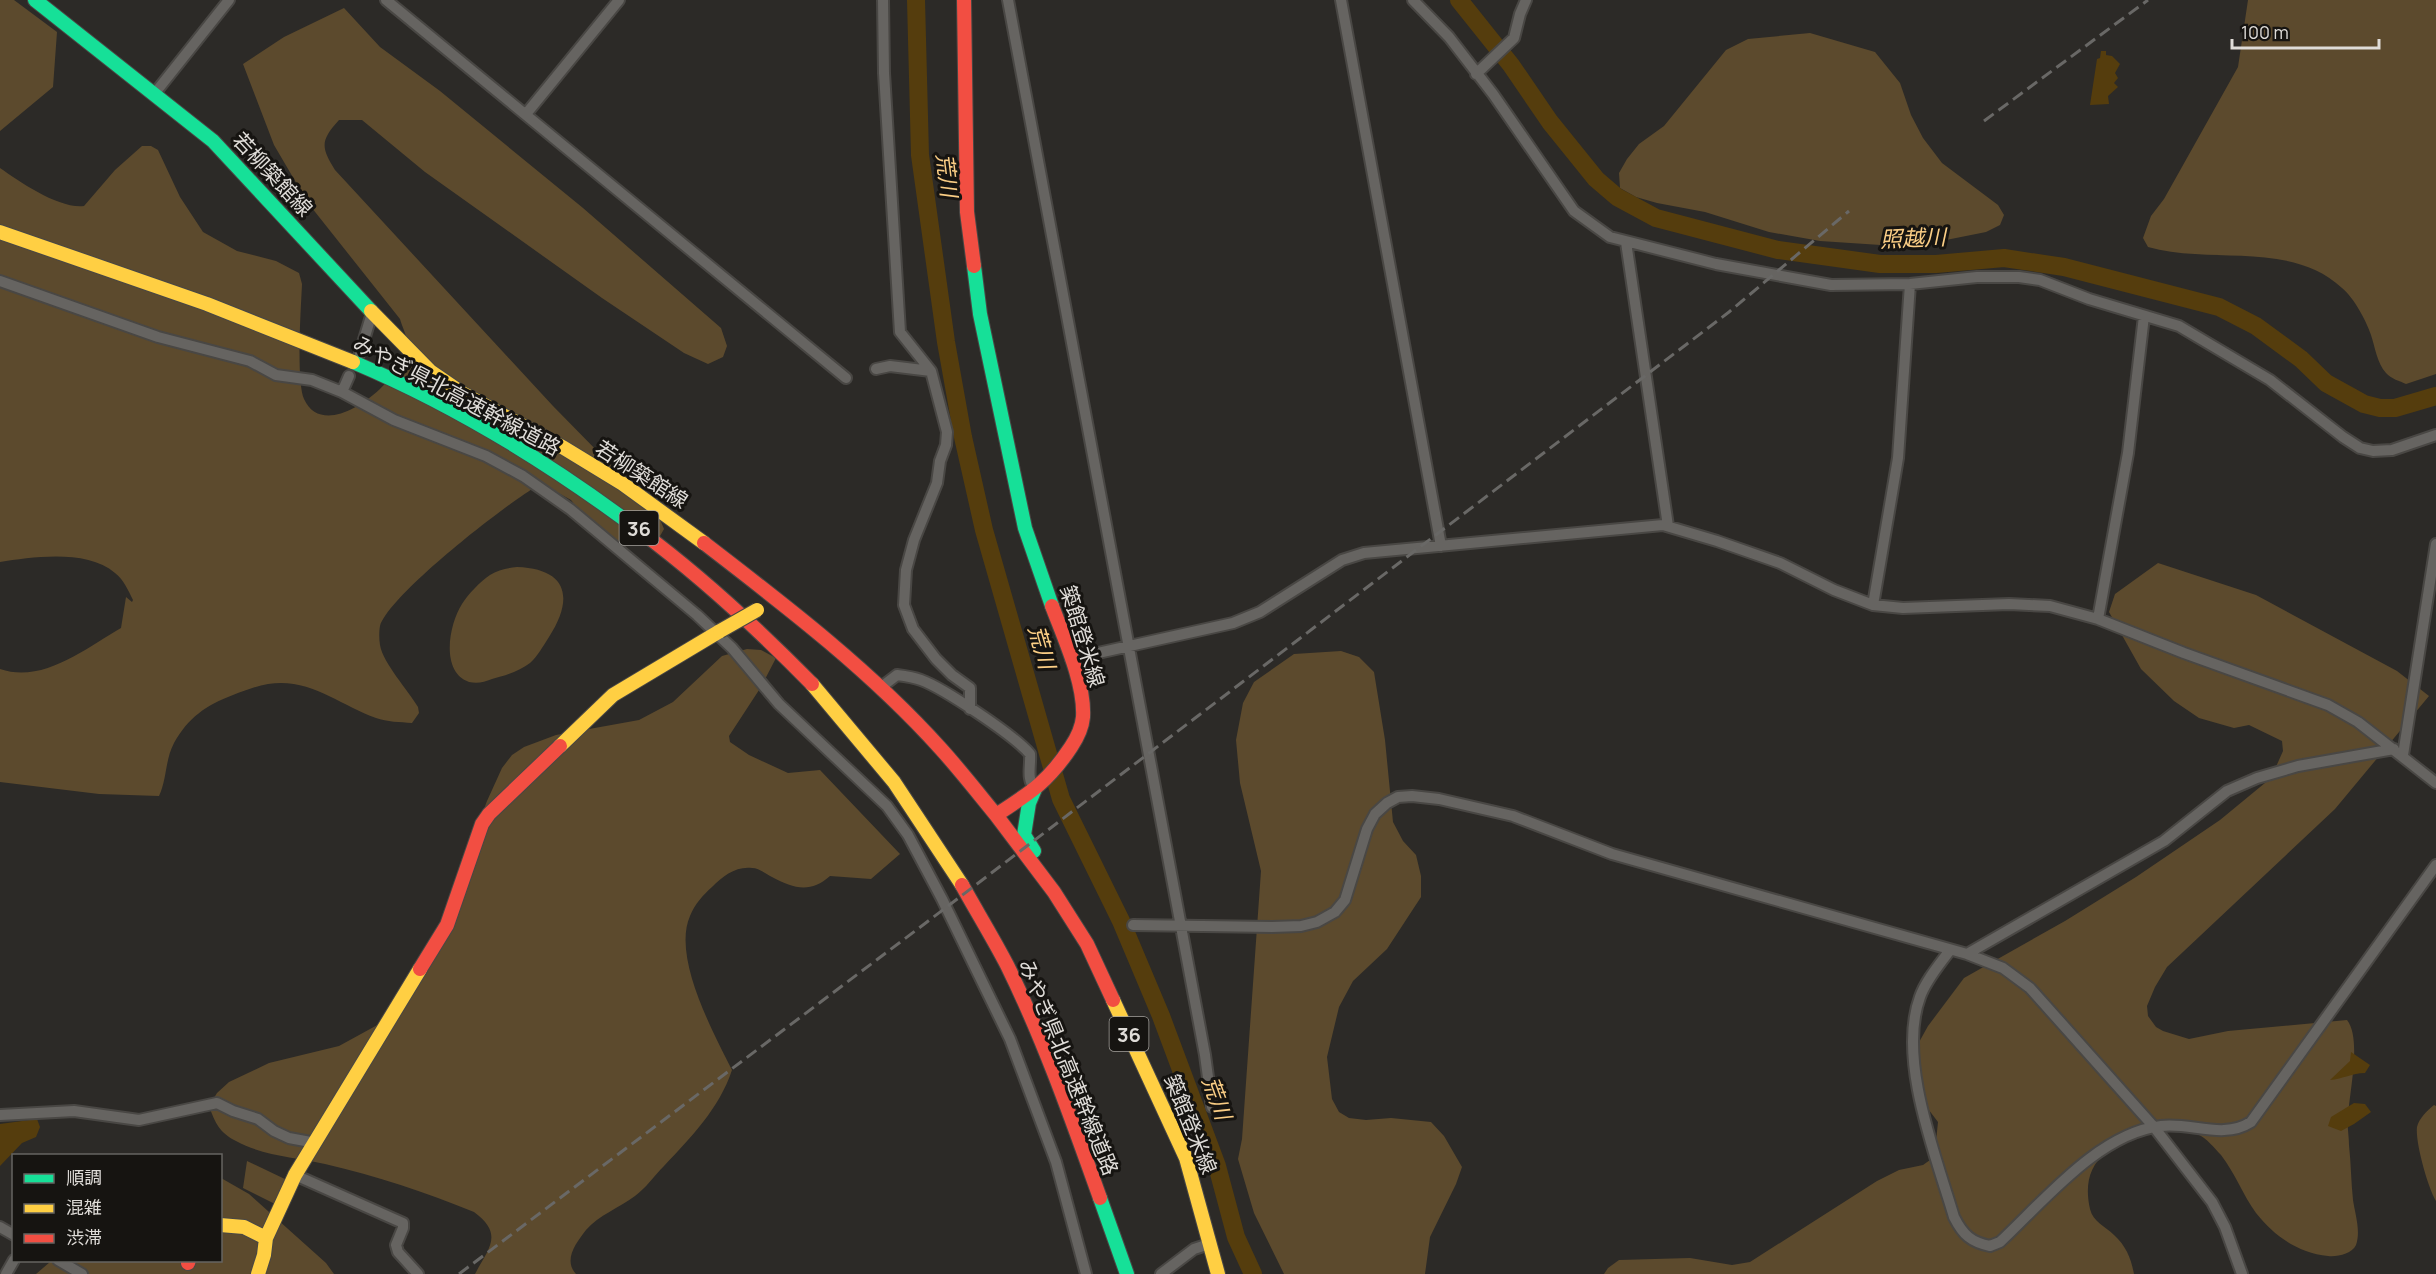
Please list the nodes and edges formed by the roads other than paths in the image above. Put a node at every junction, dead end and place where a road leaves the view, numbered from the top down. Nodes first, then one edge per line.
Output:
1 (35, 0) edge
2 (229, 0) edge
3 (386, 0) edge
4 (619, 0) edge
5 (883, 0) edge
6 (964, 0) edge
7 (1008, 0) edge
8 (1341, 0) edge
9 (1413, 0) edge
10 (1526, 0) edge
11 (1476, 74) junction
12 (155, 93) junction
13 (526, 114) junction
14 (0, 232) edge
15 (1626, 242) junction
16 (0, 281) edge
17 (1910, 284) junction
18 (372, 313) junction
19 (2144, 316) junction
20 (360, 353) dead end
21 (876, 369) dead end
22 (931, 371) junction
23 (349, 376) dead end
24 (846, 378) dead end
25 (342, 392) junction
26 (2436, 435) edge
27 (1668, 526) junction
28 (2436, 544) edge
29 (1441, 546) junction
30 (775, 598) junction
31 (1873, 605) junction
32 (2098, 619) junction
33 (718, 632) junction
34 (1128, 647) junction
35 (1071, 659) junction
36 (880, 688) junction
37 (970, 709) junction
38 (2398, 752) junction
39 (2436, 783) edge
40 (1038, 787) junction
41 (996, 815) junction
42 (2436, 865) edge
43 (1054, 892) junction
44 (1133, 925) dead end
45 (1181, 925) junction
46 (1950, 950) junction
47 (1967, 954) junction
48 (1059, 1086) junction
49 (1212, 1107) dead end
50 (0, 1115) edge
51 (2154, 1127) junction
52 (316, 1143) junction
53 (295, 1175) junction
54 (222, 1225) edge
55 (266, 1238) junction
56 (1209, 1244) junction
57 (61, 1262) edge
58 (82, 1274) edge
59 (258, 1274) edge
60 (418, 1274) edge
61 (1086, 1274) edge
62 (1116, 1274) edge
63 (1127, 1274) edge
64 (1139, 1274) edge
65 (1161, 1274) edge
66 (1218, 1274) edge
67 (2242, 1274) edge

1 - 12 main road, 若柳築館線
2 - 12 street
3 - 13 street
4 - 13 street
5 - 22 street
6 - 35 main road, 築館登米線
7 - 34 street
8 - 29 street
9 - 11 street
10 - 11 street
11 - 15 street
12 - 18 main road, 若柳築館線
13 - 24 street
14 - 48 main road, みやぎ県北高速幹線道路 / 36
15 - 17 street
15 - 27 street
16 - 25 street
17 - 19 street
17 - 31 street
18 - 20 street
18 - 30 main road, 若柳築館線
19 - 26 street
19 - 32 street
21 - 22 street
22 - 37 street
23 - 25 street
25 - 33 street
27 - 29 street
27 - 31 street
28 - 38 street
29 - 34 street
30 - 33 main road, bridge
30 - 36 main road, 若柳築館線
31 - 32 street
32 - 38 street
33 - 52 main road
33 - 61 street
34 - 35 street
34 - 45 street
35 - 40 main road, 築館登米線
36 - 37 street
36 - 41 main road, 若柳築館線
37 - 40 street
38 - 39 street
38 - 47 street
40 - 41 main road, 築館登米線
40 - 43 main road
41 - 43 main road, 築館登米線 / 36
42 - 51 street
43 - 56 main road, 築館登米線 / 36
44 - 45 street
45 - 46 street
45 - 49 street
46 - 47 street
46 - 51 street
47 - 51 street
48 - 62 main road
48 - 63 main road, みやぎ県北高速幹線道路 / 36
48 - 64 main road
50 - 52 street
51 - 67 street
52 - 53 main road
53 - 55 main road
53 - 60 street
54 - 55 main road
55 - 59 main road
56 - 65 street
56 - 66 main road, 築館登米線 / 36
57 - 58 street

